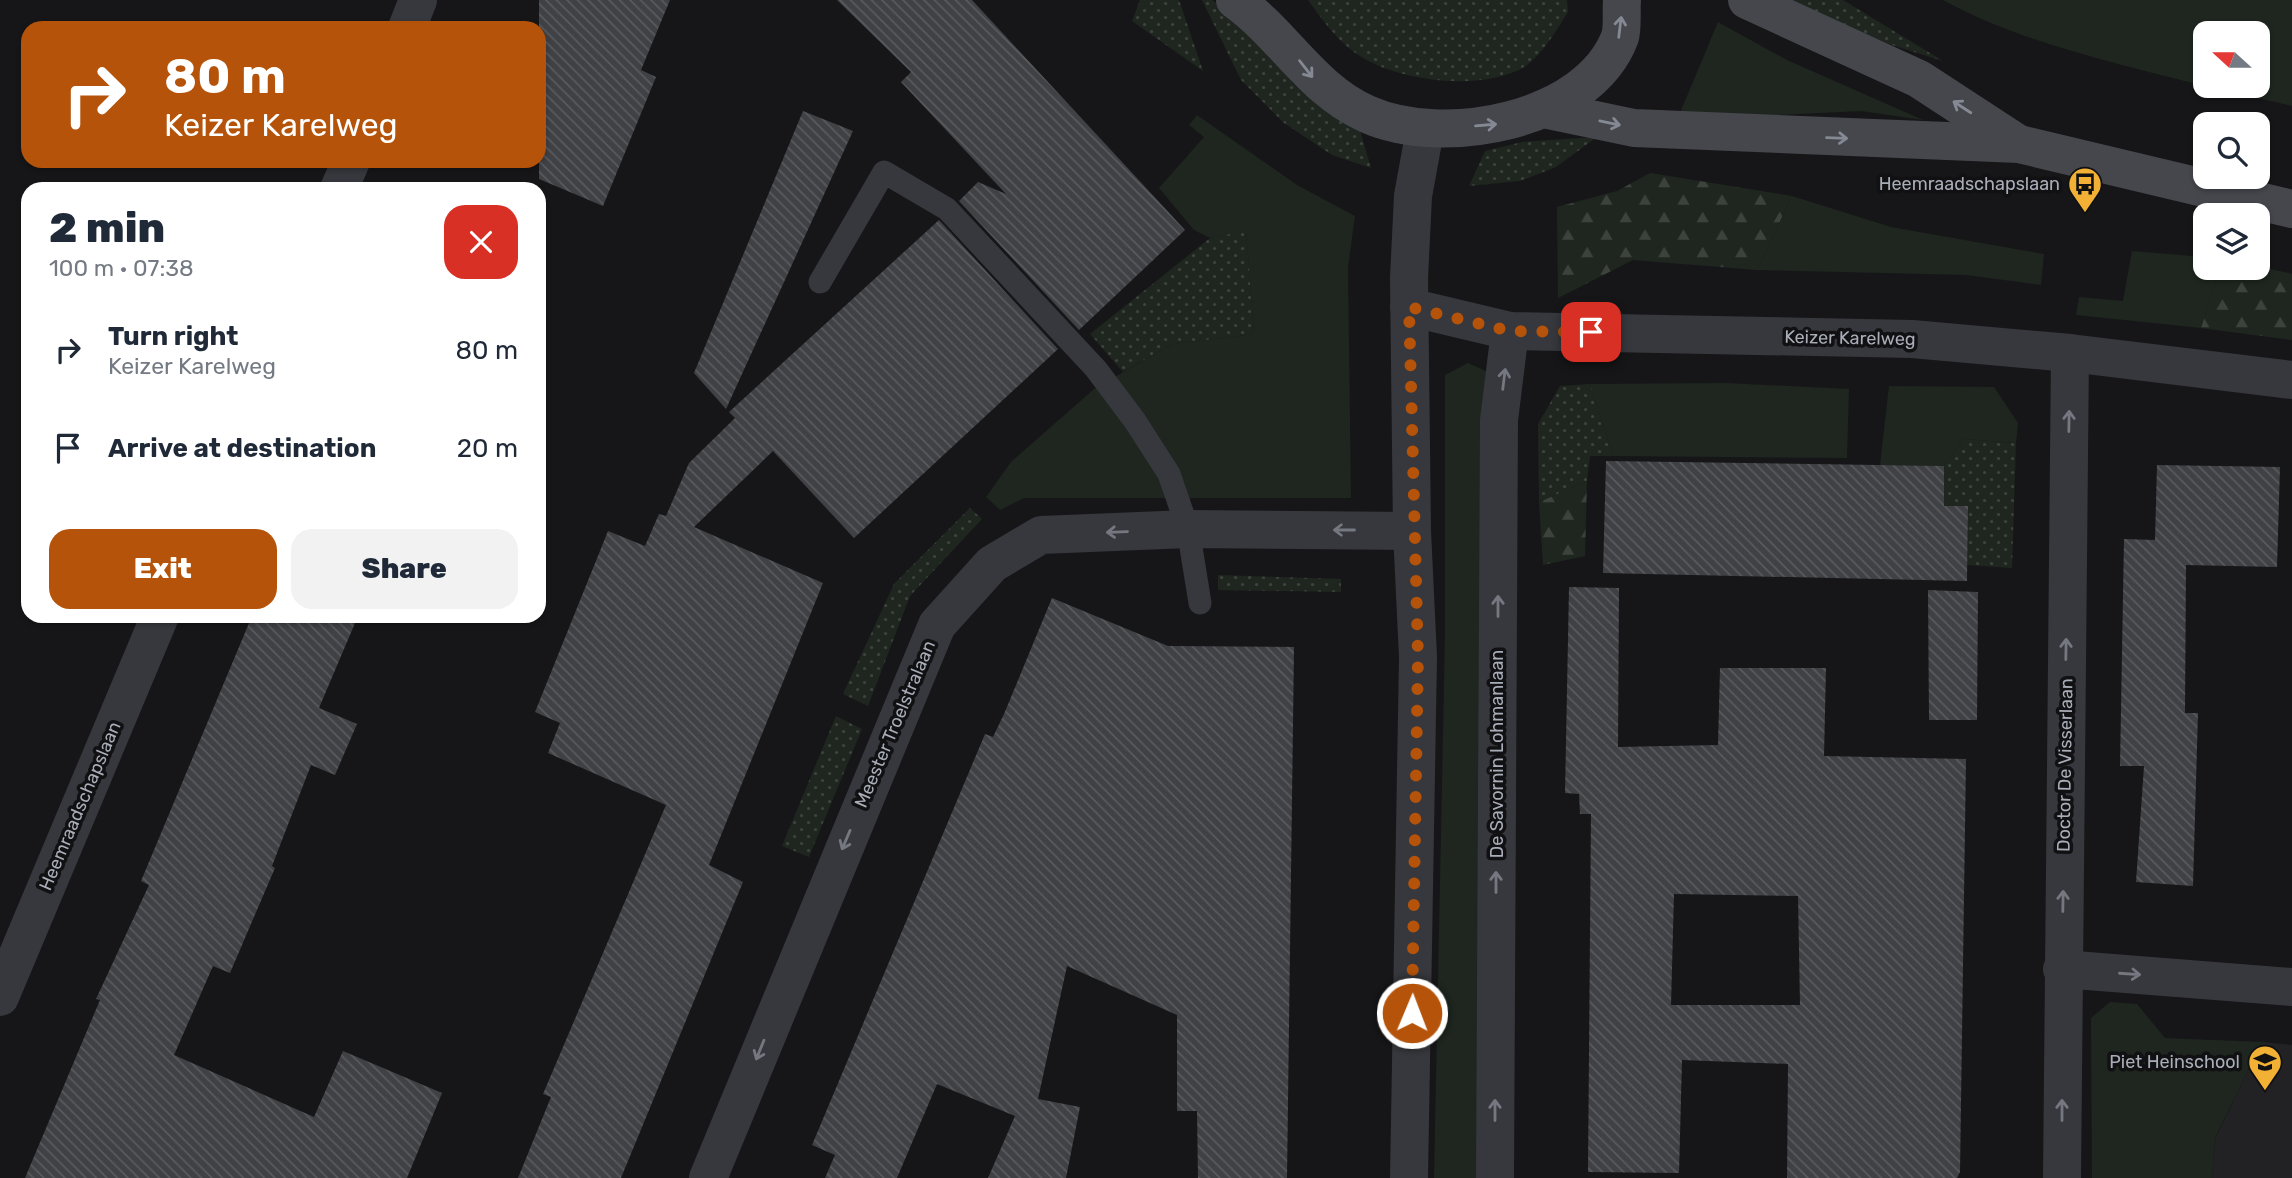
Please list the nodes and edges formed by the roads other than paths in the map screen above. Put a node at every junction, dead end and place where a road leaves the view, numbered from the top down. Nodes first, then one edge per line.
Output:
1 (418, 0) edge
2 (1622, 0) edge
3 (1746, 0) edge
4 (1252, 6) edge
5 (410, 21) edge
6 (1543, 109) junction
7 (1425, 130) junction
8 (2019, 144) junction
9 (2292, 209) edge
10 (820, 282) dead end
11 (1409, 307) junction
12 (1510, 331) junction
13 (2070, 352) junction
14 (2292, 380) edge
15 (1188, 529) junction
16 (1412, 531) junction
17 (1200, 603) dead end
18 (157, 623) edge
19 (2062, 969) junction
20 (2292, 987) edge
21 (0, 997) edge
22 (708, 1178) edge
23 (1409, 1178) edge
24 (1495, 1178) edge
25 (2062, 1178) edge

1 - 5 street
6 -> 2 main road
8 -> 3 main road
4 -> 7 main road
7 -> 6 main road
6 -> 8 main road
7 - 11 street
8 - 9 main road
10 - 15 lane
11 - 12 street, Keizer Karelweg
11 - 16 street
12 - 13 street, Keizer Karelweg
24 -> 12 street, De Savornin Lohmanlaan
13 - 14 street, Keizer Karelweg
19 -> 13 street, Doctor De Visserlaan
16 -> 15 street, Meester Troelstralaan
15 - 17 lane
15 -> 22 street, Meester Troelstralaan
16 - 23 street
18 - 21 street, Heemraadschapslaan
19 -> 20 street
25 -> 19 street, Doctor De Visserlaan

